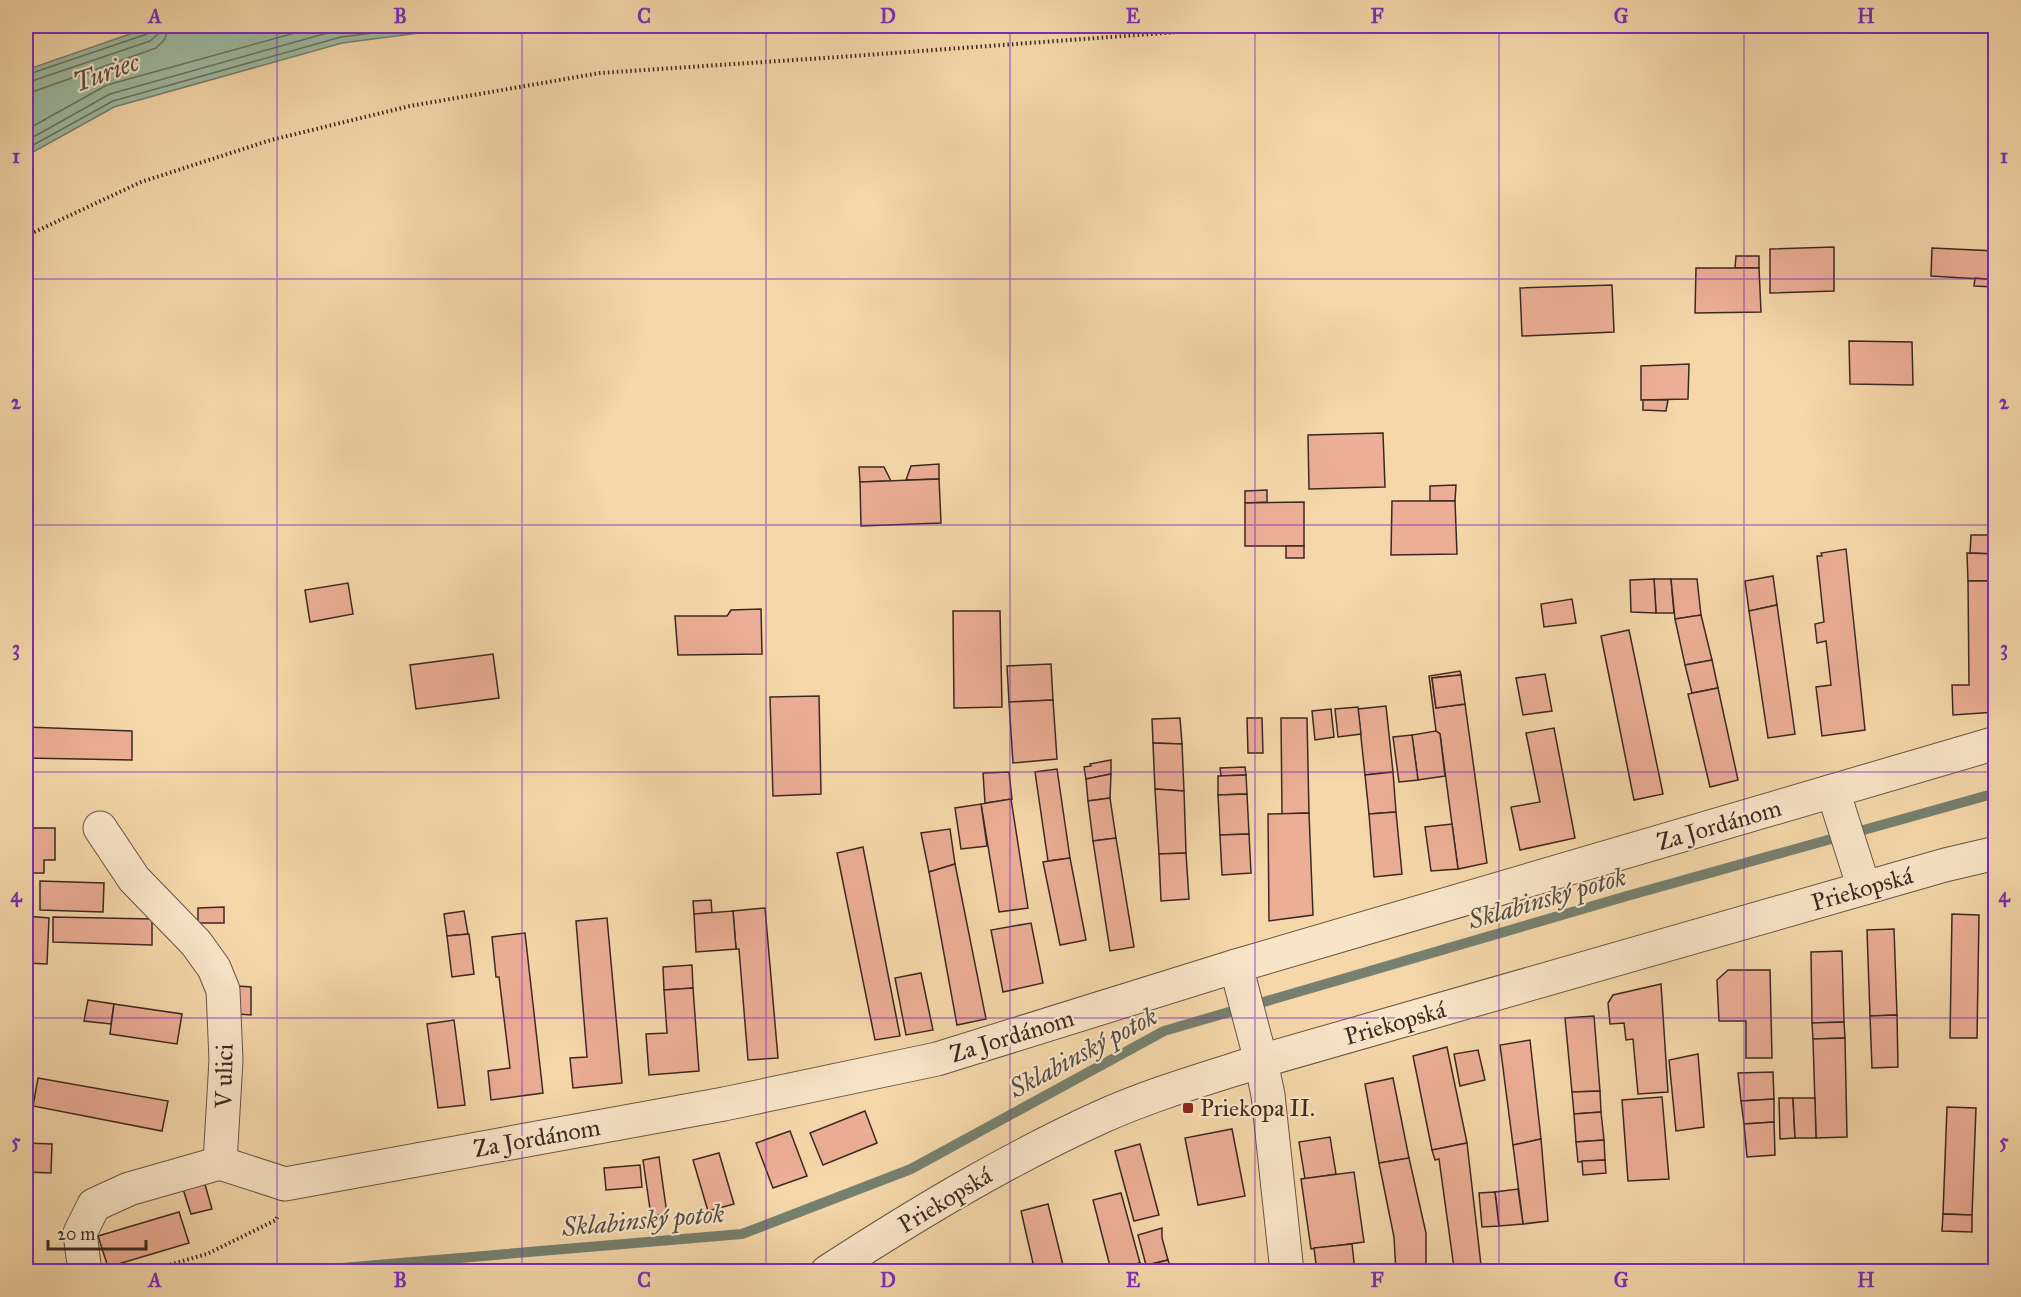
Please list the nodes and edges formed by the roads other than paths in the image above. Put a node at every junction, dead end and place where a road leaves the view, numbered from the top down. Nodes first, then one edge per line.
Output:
1 (1995, 743) edge
2 (1833, 791) junction
3 (100, 828) dead end
4 (1995, 853) edge
5 (1864, 888) junction
6 (1236, 966) junction
7 (1257, 1046) junction
8 (220, 1163) junction
9 (85, 1272) edge
10 (826, 1272) edge
11 (1287, 1272) edge

1 - 2 street, Za Jordánom
2 - 5 street
2 - 6 street, Za Jordánom
3 - 8 street, V ulici
4 - 5 street, Priekopská
5 - 7 street, Priekopská
6 - 7 street
6 - 8 street, Za Jordánom
7 - 10 street, Priekopská
7 - 11 street
8 - 9 street

